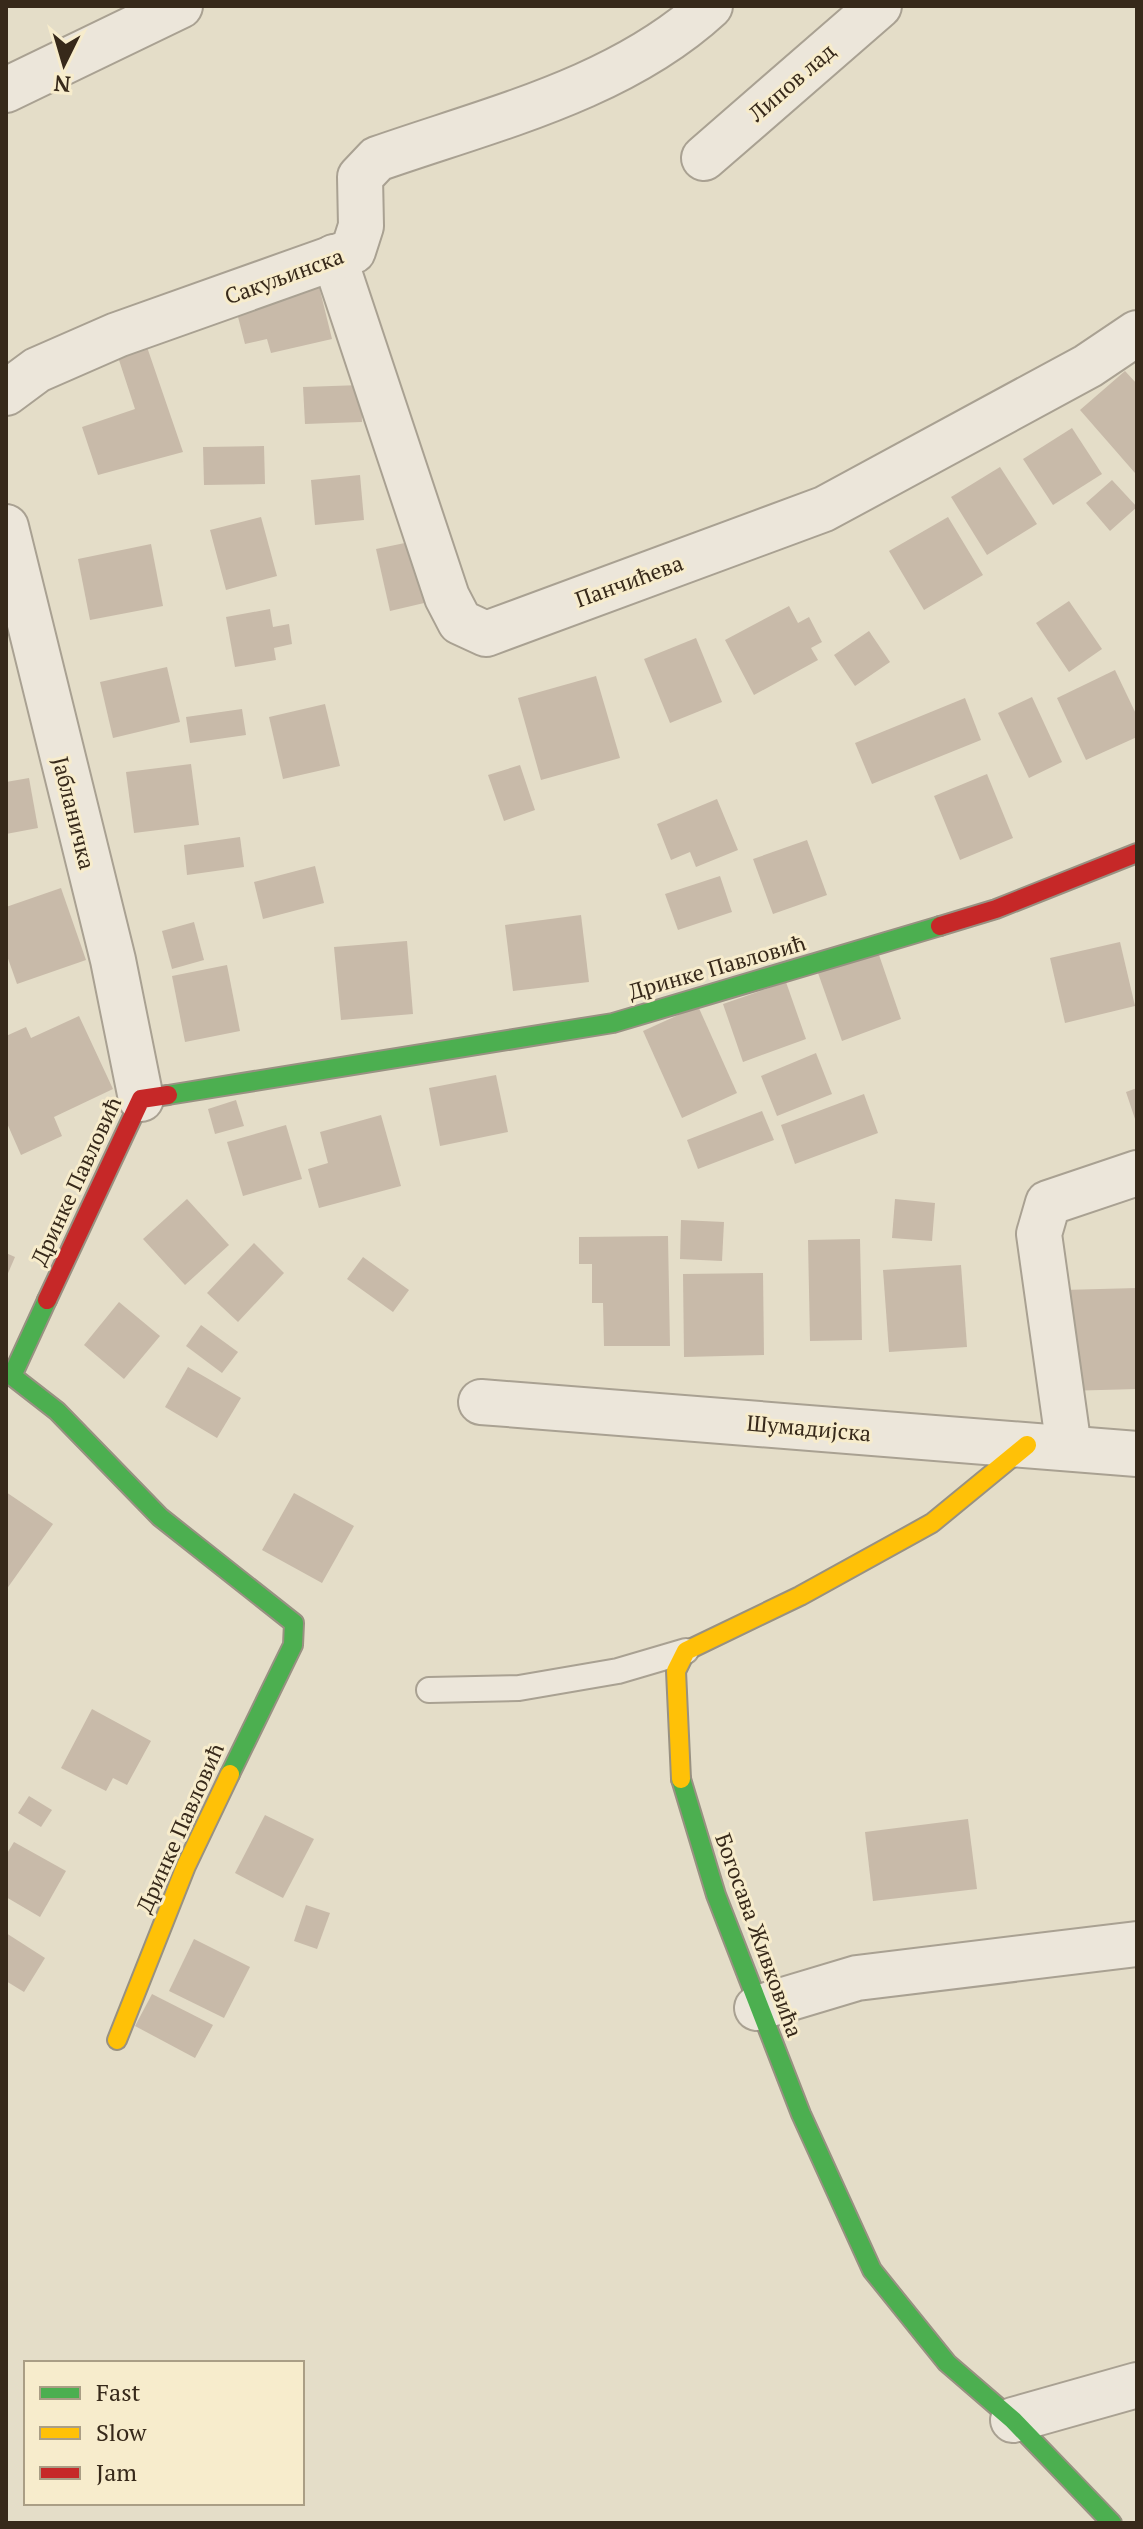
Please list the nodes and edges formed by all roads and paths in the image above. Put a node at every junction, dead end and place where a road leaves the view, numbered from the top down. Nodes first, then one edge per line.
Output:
1 (180, 6) edge
2 (710, 6) edge
3 (879, 6) edge
4 (6, 90) edge
5 (704, 158) dead end
6 (334, 257) junction
7 (1137, 333) edge
8 (6, 393) edge
9 (6, 527) edge
10 (1137, 853) edge
11 (141, 1099) junction
12 (1137, 1173) edge
13 (9, 1374) edge
14 (481, 1402) dead end
15 (1048, 1447) junction
16 (1137, 1454) edge
17 (686, 1651) junction
18 (429, 1690) dead end
19 (1137, 1944) edge
20 (757, 2008) junction
21 (117, 2040) dead end
22 (1137, 2385) edge
23 (1013, 2420) junction
24 (1112, 2523) edge

1 - 4 street
2 - 6 street, Сакуљинска
3 - 5 street, Липов лад
6 - 7 street, Панчићева
6 - 8 street, Сакуљинска
9 - 11 street, Јабланичка
10 - 11 street, Дринке Павловић
11 - 13 street, Дринке Павловић
12 - 15 street
13 - 21 street, Дринке Павловић
14 - 15 street, Шумадијска
15 - 16 street, Шумадијска
15 - 17 street
17 - 18 lane
17 - 20 street, Богосава Живковића
19 - 20 street
20 - 23 street, Богосава Живковића
22 - 23 street
23 - 24 street, Богосава Живковића

